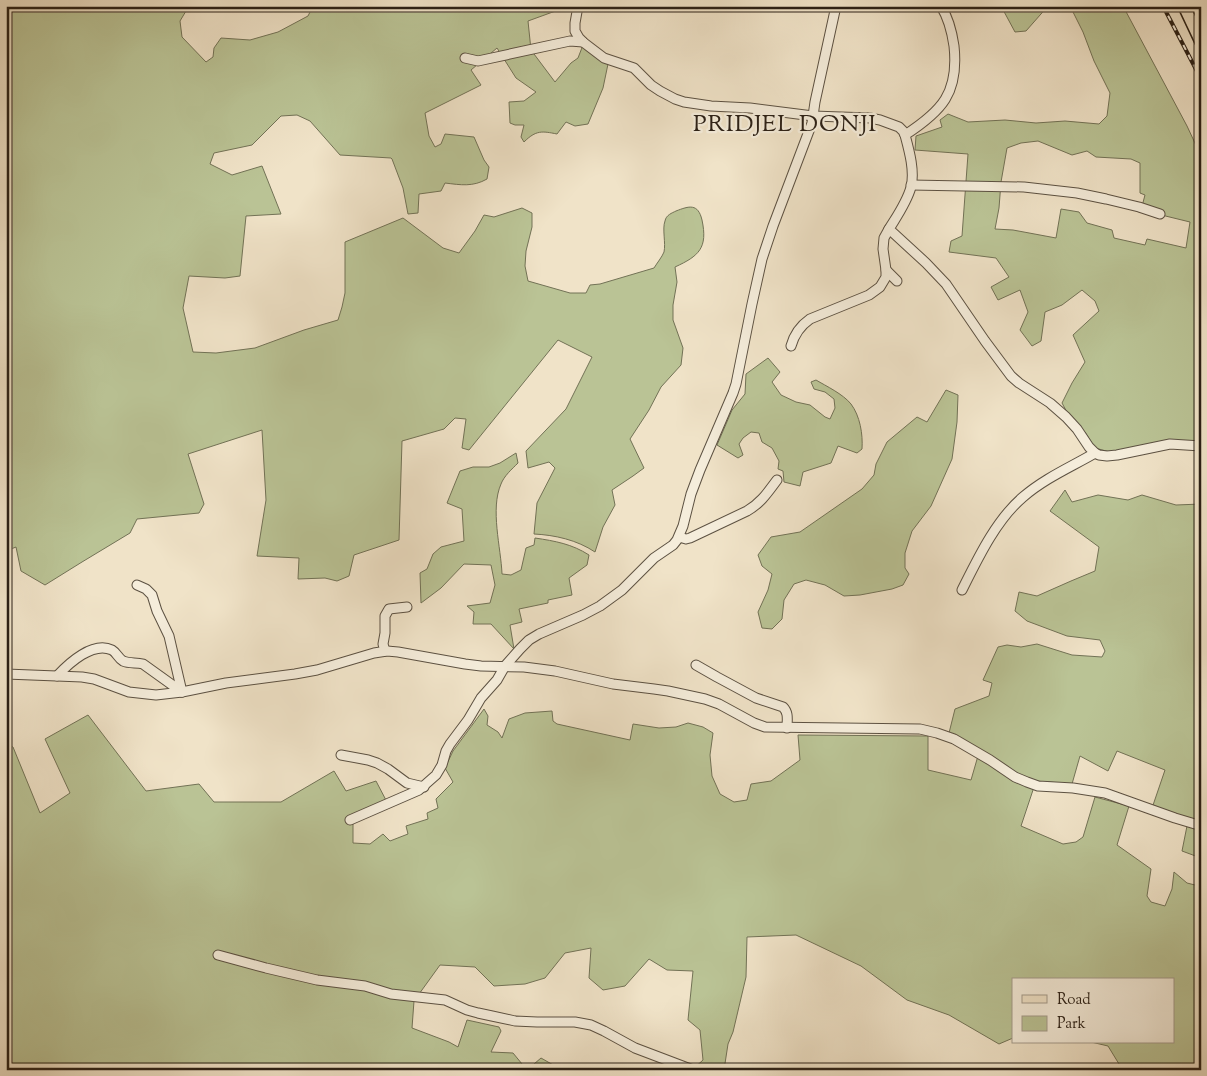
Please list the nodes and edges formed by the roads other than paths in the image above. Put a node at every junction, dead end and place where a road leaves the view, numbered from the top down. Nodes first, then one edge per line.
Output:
1 (578, 6) edge
2 (836, 6) edge
3 (941, 6) edge
4 (1184, 6) edge
5 (583, 42) junction
6 (1201, 42) edge
7 (465, 58) dead end
8 (813, 116) junction
9 (905, 135) junction
10 (912, 185) junction
11 (1160, 214) dead end
12 (889, 229) junction
13 (886, 270) junction
14 (896, 281) dead end
15 (791, 346) dead end
16 (1201, 446) edge
17 (1095, 452) junction
18 (777, 480) dead end
19 (679, 537) junction
20 (137, 585) dead end
21 (962, 590) dead end
22 (407, 607) dead end
23 (385, 651) junction
24 (696, 665) dead end
25 (505, 666) junction
26 (6, 674) edge
27 (57, 676) junction
28 (182, 692) junction
29 (787, 728) junction
30 (341, 756) dead end
31 (424, 787) junction
32 (350, 820) dead end
33 (1201, 824) edge
34 (218, 955) dead end
35 (693, 1070) edge

1 - 5 street
2 - 8 street
3 - 9 street
4 - 6 main road
5 - 7 street
5 - 8 street
8 - 9 street
8 - 19 street
9 - 10 street
10 - 11 street
10 - 12 street
12 - 13 street
12 - 17 street
13 - 14 street
13 - 15 street
16 - 17 street
17 - 21 street
18 - 19 street
19 - 25 street
20 - 28 street
22 - 23 street
23 - 25 street
23 - 28 street
24 - 29 street
25 - 29 street
25 - 31 street
26 - 27 street
27 - 28 street
27 - 28 street
29 - 33 street
30 - 31 street
31 - 32 street
34 - 35 street

